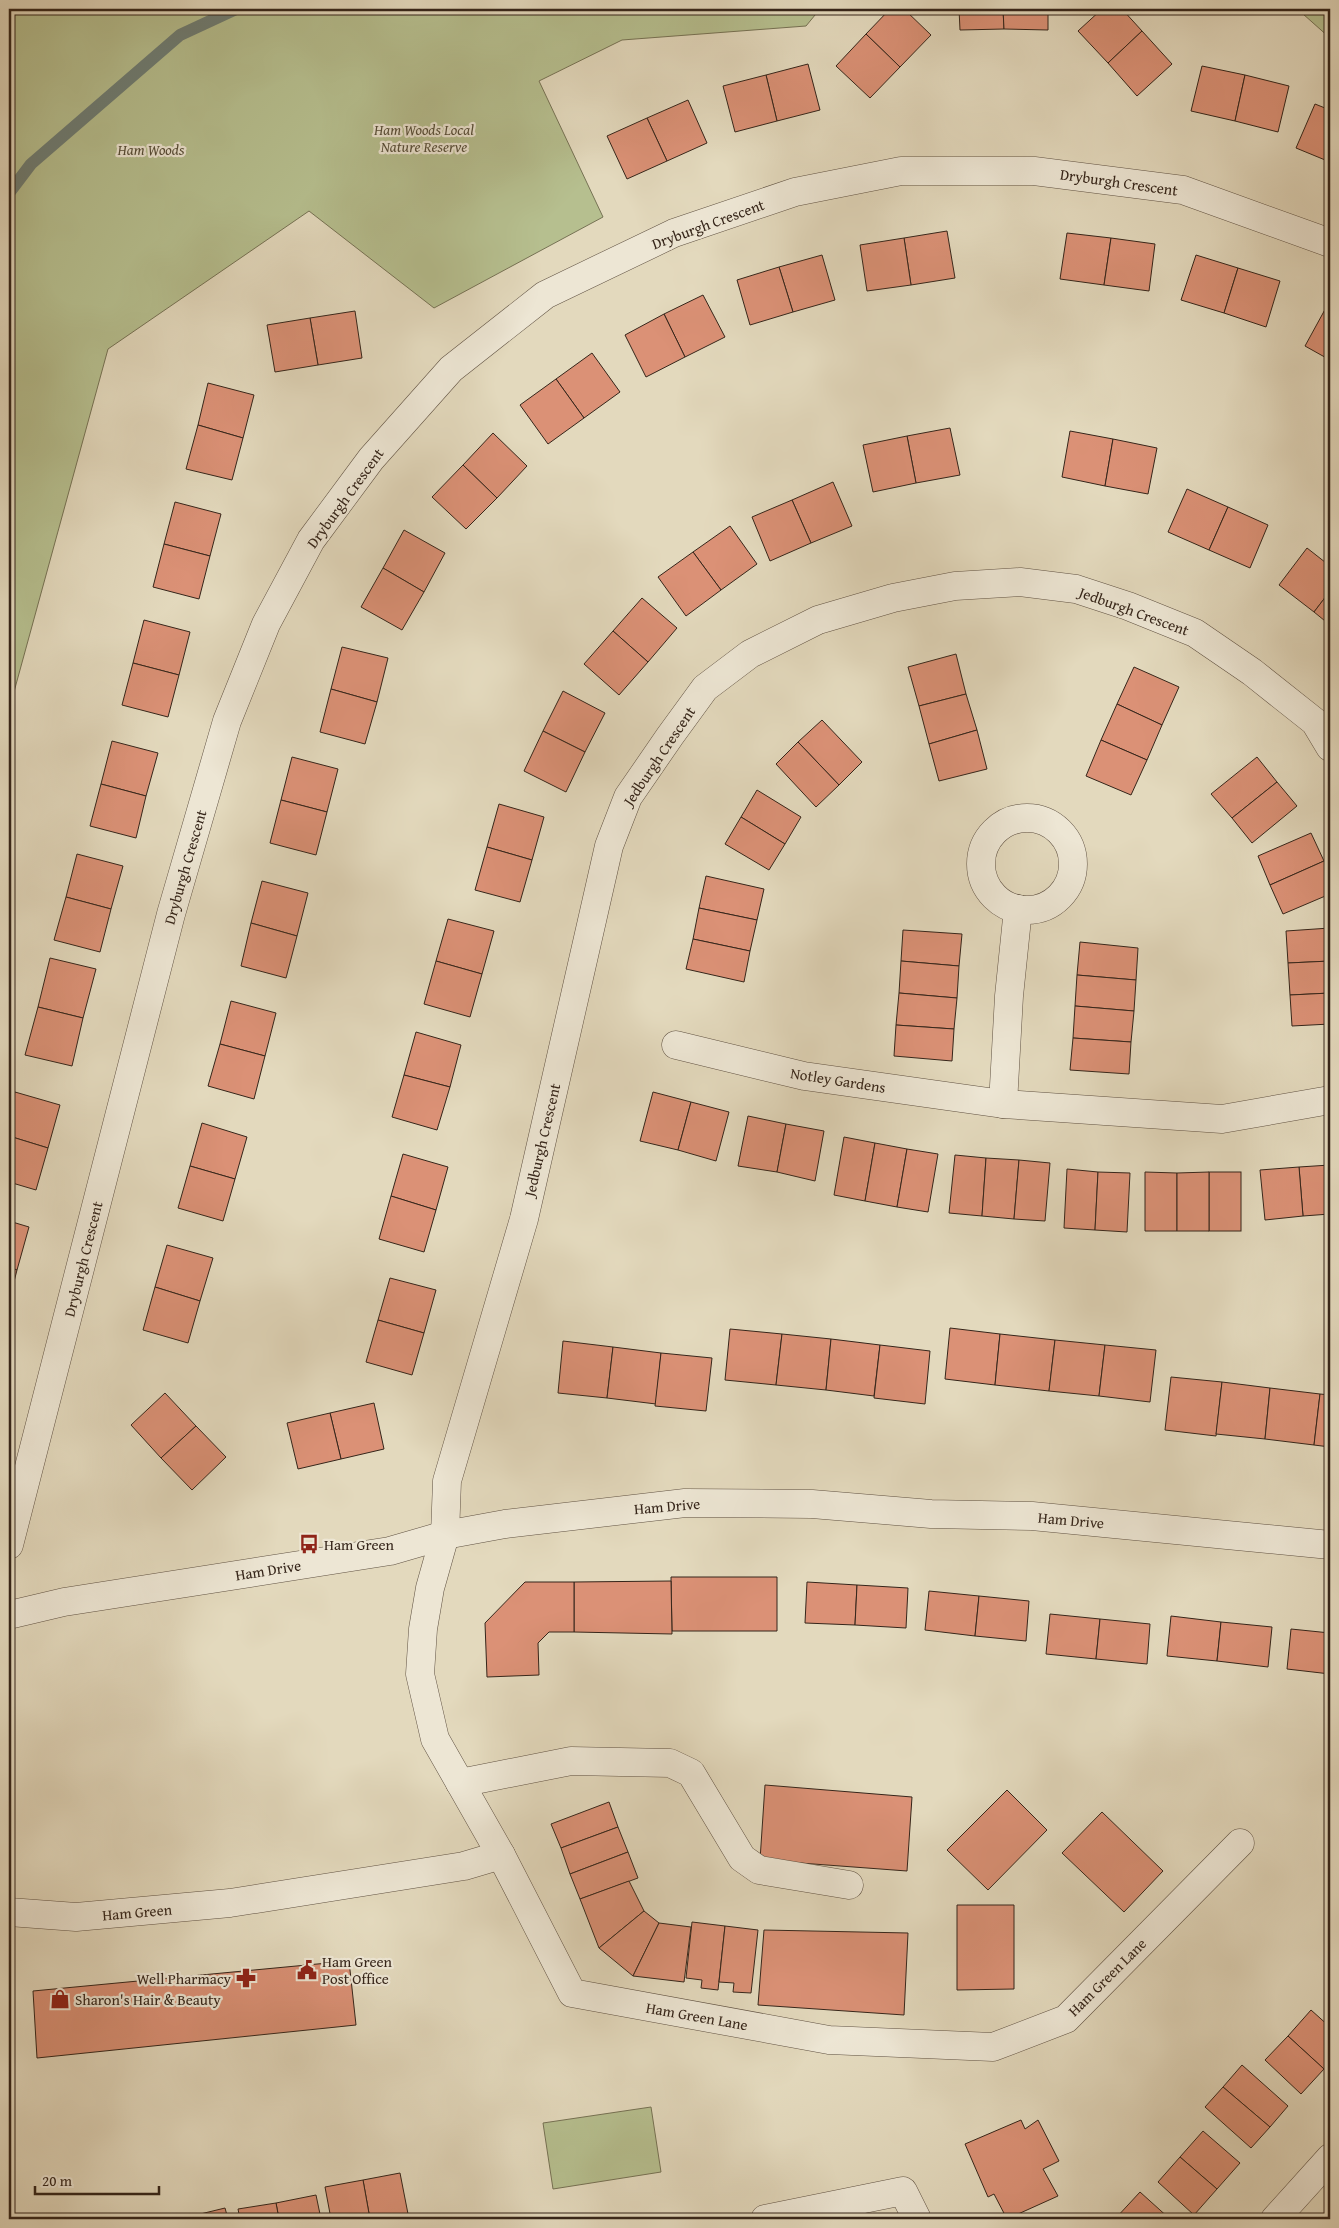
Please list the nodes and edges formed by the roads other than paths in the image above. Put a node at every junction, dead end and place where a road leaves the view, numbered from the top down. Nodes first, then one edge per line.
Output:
1 (1330, 243) edge
2 (1330, 747) edge
3 (1018, 910) dead end
4 (676, 1045) dead end
5 (1330, 1100) edge
6 (1003, 1104) junction
7 (445, 1535) junction
8 (1330, 1544) edge
9 (9, 1545) edge
10 (9, 1612) edge
11 (460, 1783) junction
12 (1240, 1843) dead end
13 (502, 1855) junction
14 (849, 1885) dead end
15 (9, 1912) edge
16 (1330, 2158) edge
17 (766, 2219) edge
18 (917, 2219) edge
19 (1275, 2219) edge

1 - 9 street, Dryburgh Crescent
2 - 7 street, Jedburgh Crescent
3 - 6 street
4 - 6 street, Notley Gardens
5 - 6 street, Notley Gardens
7 - 8 street, Ham Drive
7 - 10 street, Ham Drive
7 - 11 street, Ham Green Lane
11 - 13 street, Ham Green Lane
11 - 14 street
12 - 13 street, Ham Green Lane
13 - 15 street, Ham Green
16 - 19 street
17 - 18 street

